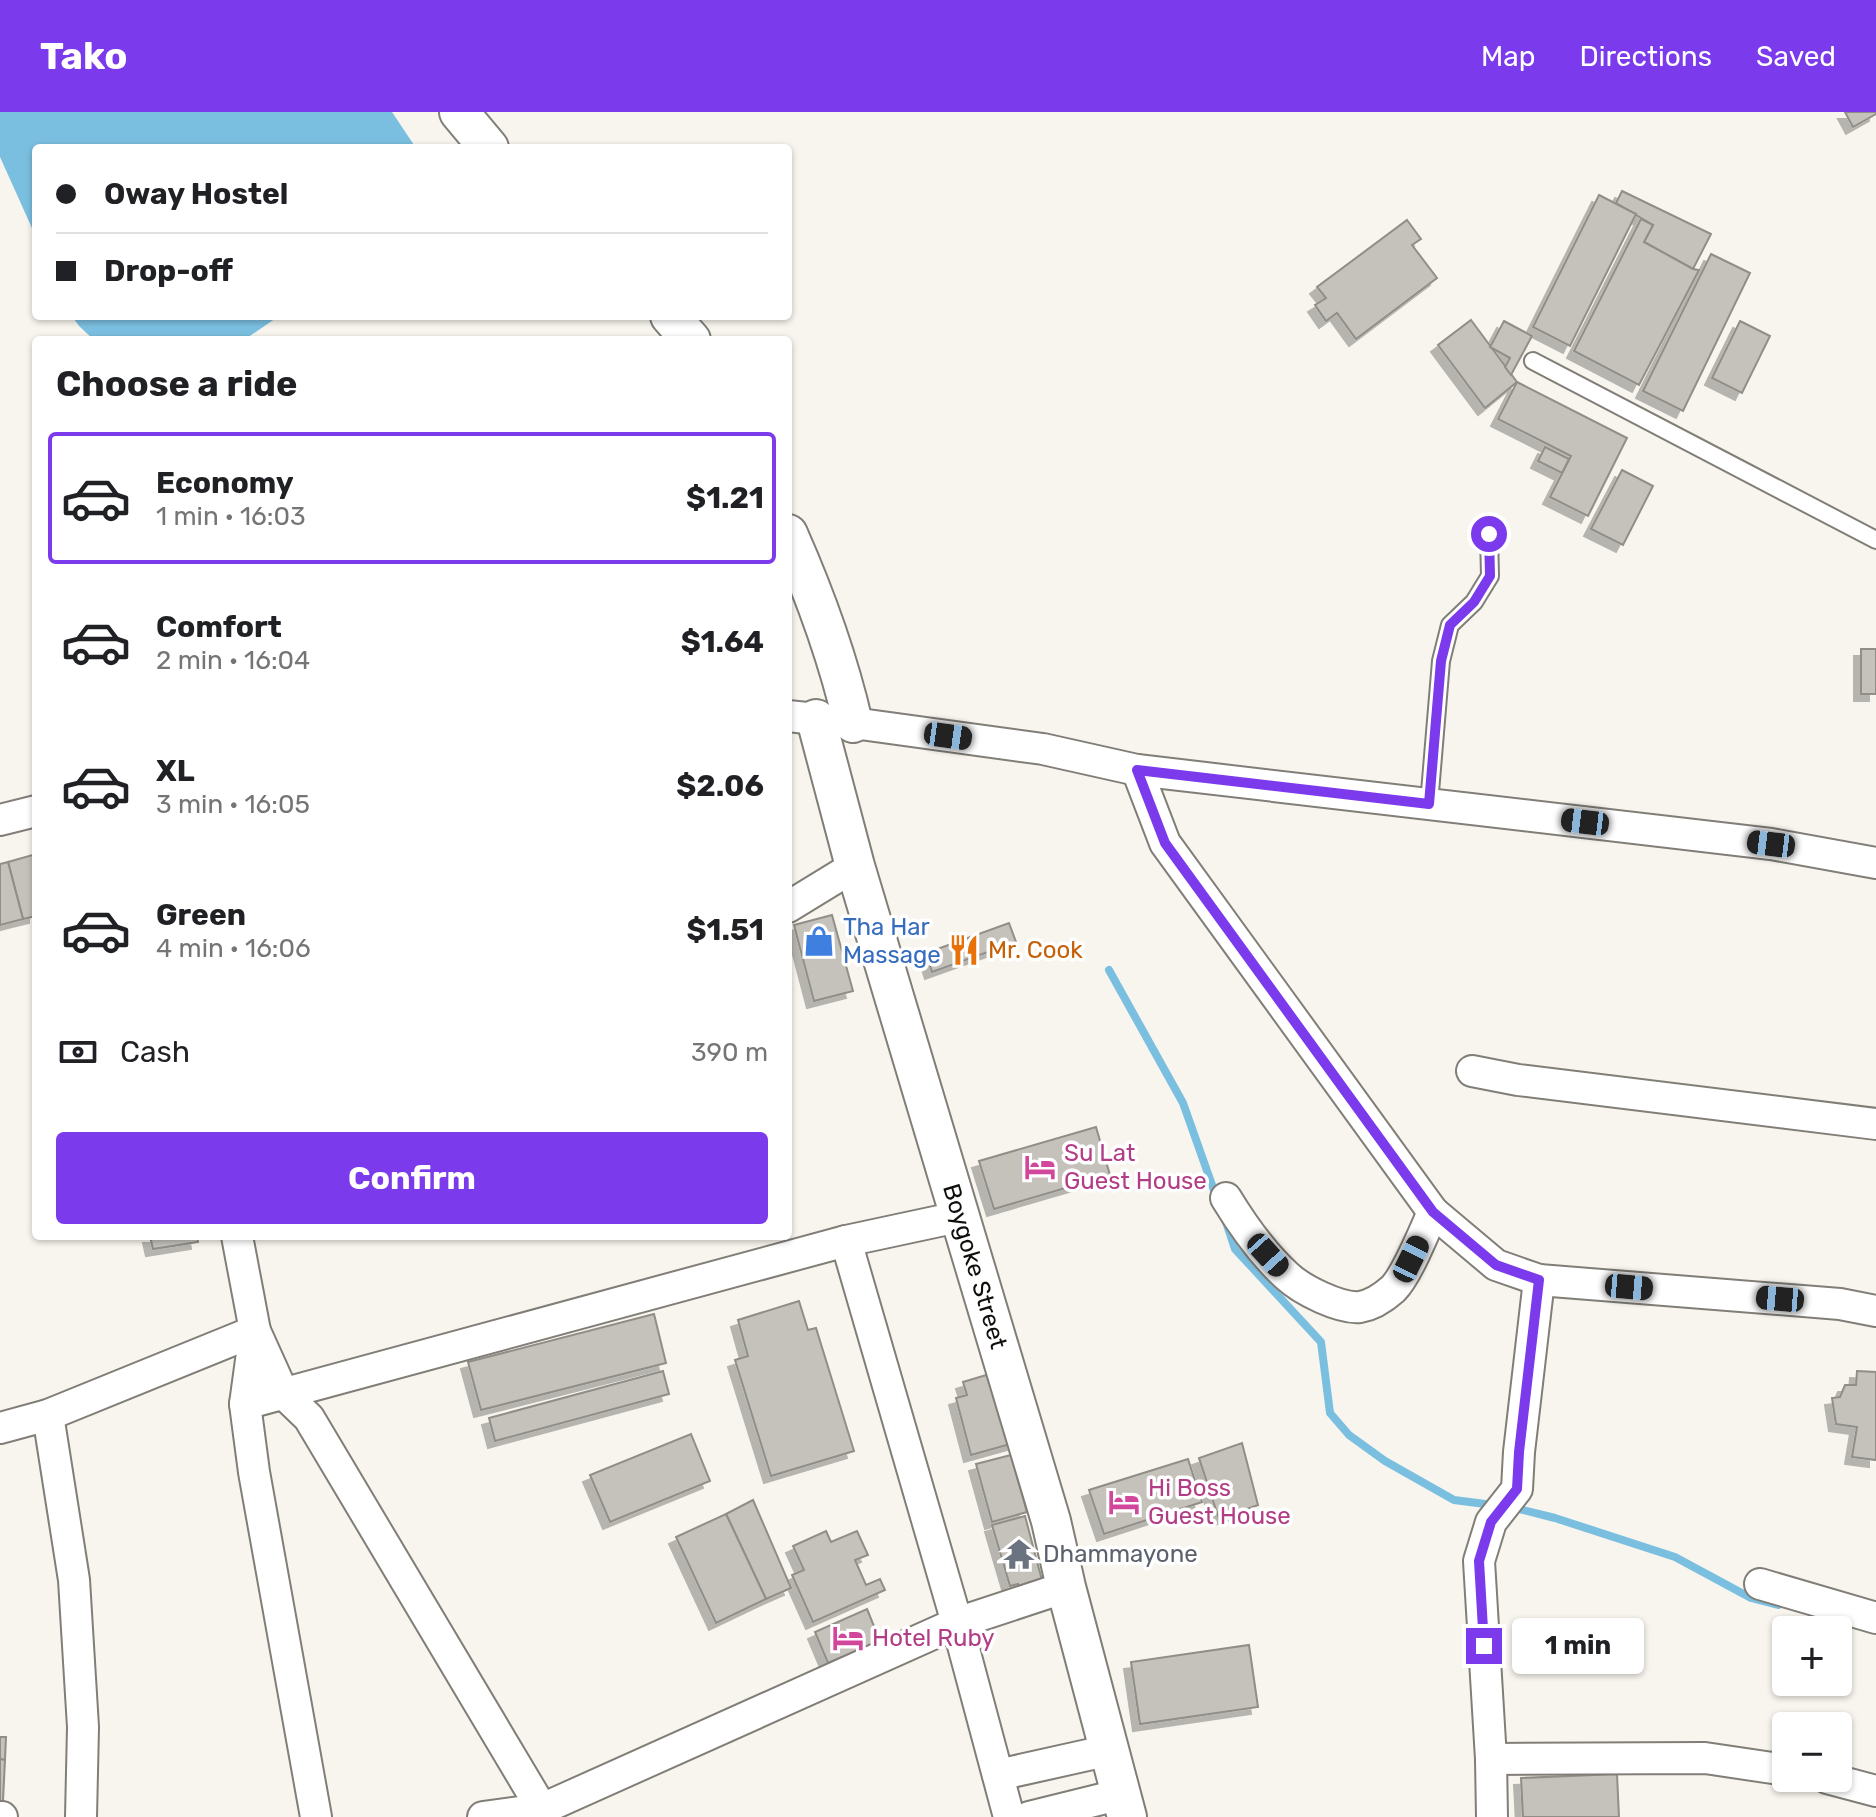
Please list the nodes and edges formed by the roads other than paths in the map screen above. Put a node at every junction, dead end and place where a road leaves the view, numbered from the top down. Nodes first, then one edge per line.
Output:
1 (459, 112) edge
2 (486, 144) edge
3 (674, 320) edge
4 (688, 336) edge
5 (1533, 361) dead end
6 (1489, 534) dead end
7 (1876, 540) edge
8 (792, 543) edge
9 (819, 720) edge
10 (1137, 770) junction
11 (1429, 804) junction
12 (32, 812) edge
13 (0, 820) edge
14 (1876, 863) edge
15 (855, 866) junction
16 (792, 905) edge
17 (1472, 1071) dead end
18 (1876, 1124) edge
19 (1226, 1198) dead end
20 (1433, 1212) junction
21 (958, 1217) junction
22 (239, 1240) edge
23 (846, 1241) junction
24 (1539, 1280) junction
25 (1876, 1311) edge
26 (255, 1331) junction
27 (283, 1393) junction
28 (245, 1404) junction
29 (48, 1415) junction
30 (0, 1428) edge
31 (1760, 1584) dead end
32 (1066, 1587) junction
33 (1876, 1618) edge
34 (957, 1623) junction
35 (1110, 1750) junction
36 (1491, 1759) junction
37 (1772, 1768) edge
38 (998, 1775) junction
39 (1852, 1785) edge
40 (1876, 1791) edge
41 (1124, 1805) edge
42 (543, 1813) edge
43 (81, 1817) edge
44 (316, 1817) edge
45 (483, 1817) edge
46 (1009, 1817) edge
47 (1029, 1817) edge
48 (1492, 1817) edge

1 - 2 street
3 - 4 street
5 - 7 lane
6 - 11 lane
8 - 9 street, Boygoke Street
9 - 10 street
9 - 15 street, Boygoke Street
10 - 11 street
10 - 20 street
11 - 14 street
12 - 13 street
15 - 16 street
15 - 21 street, Boygoke Street
17 - 18 street
19 - 20 street
20 - 24 street
21 - 23 street
21 - 32 street, Boygoke Street
22 - 26 street
23 - 27 street
23 - 34 street
24 - 25 street
24 - 36 street
26 - 27 street
26 - 28 street
26 - 29 street
27 - 28 street
27 - 42 street
28 - 44 street
29 - 30 street
29 - 43 street
31 - 33 street
32 - 34 street
32 - 35 street, Boygoke Street
34 - 38 street
34 - 42 street
35 - 38 street
35 - 41 street, Boygoke Street
36 - 37 street
36 - 48 street
38 - 46 street
39 - 40 street
41 - 47 street
42 - 45 street

